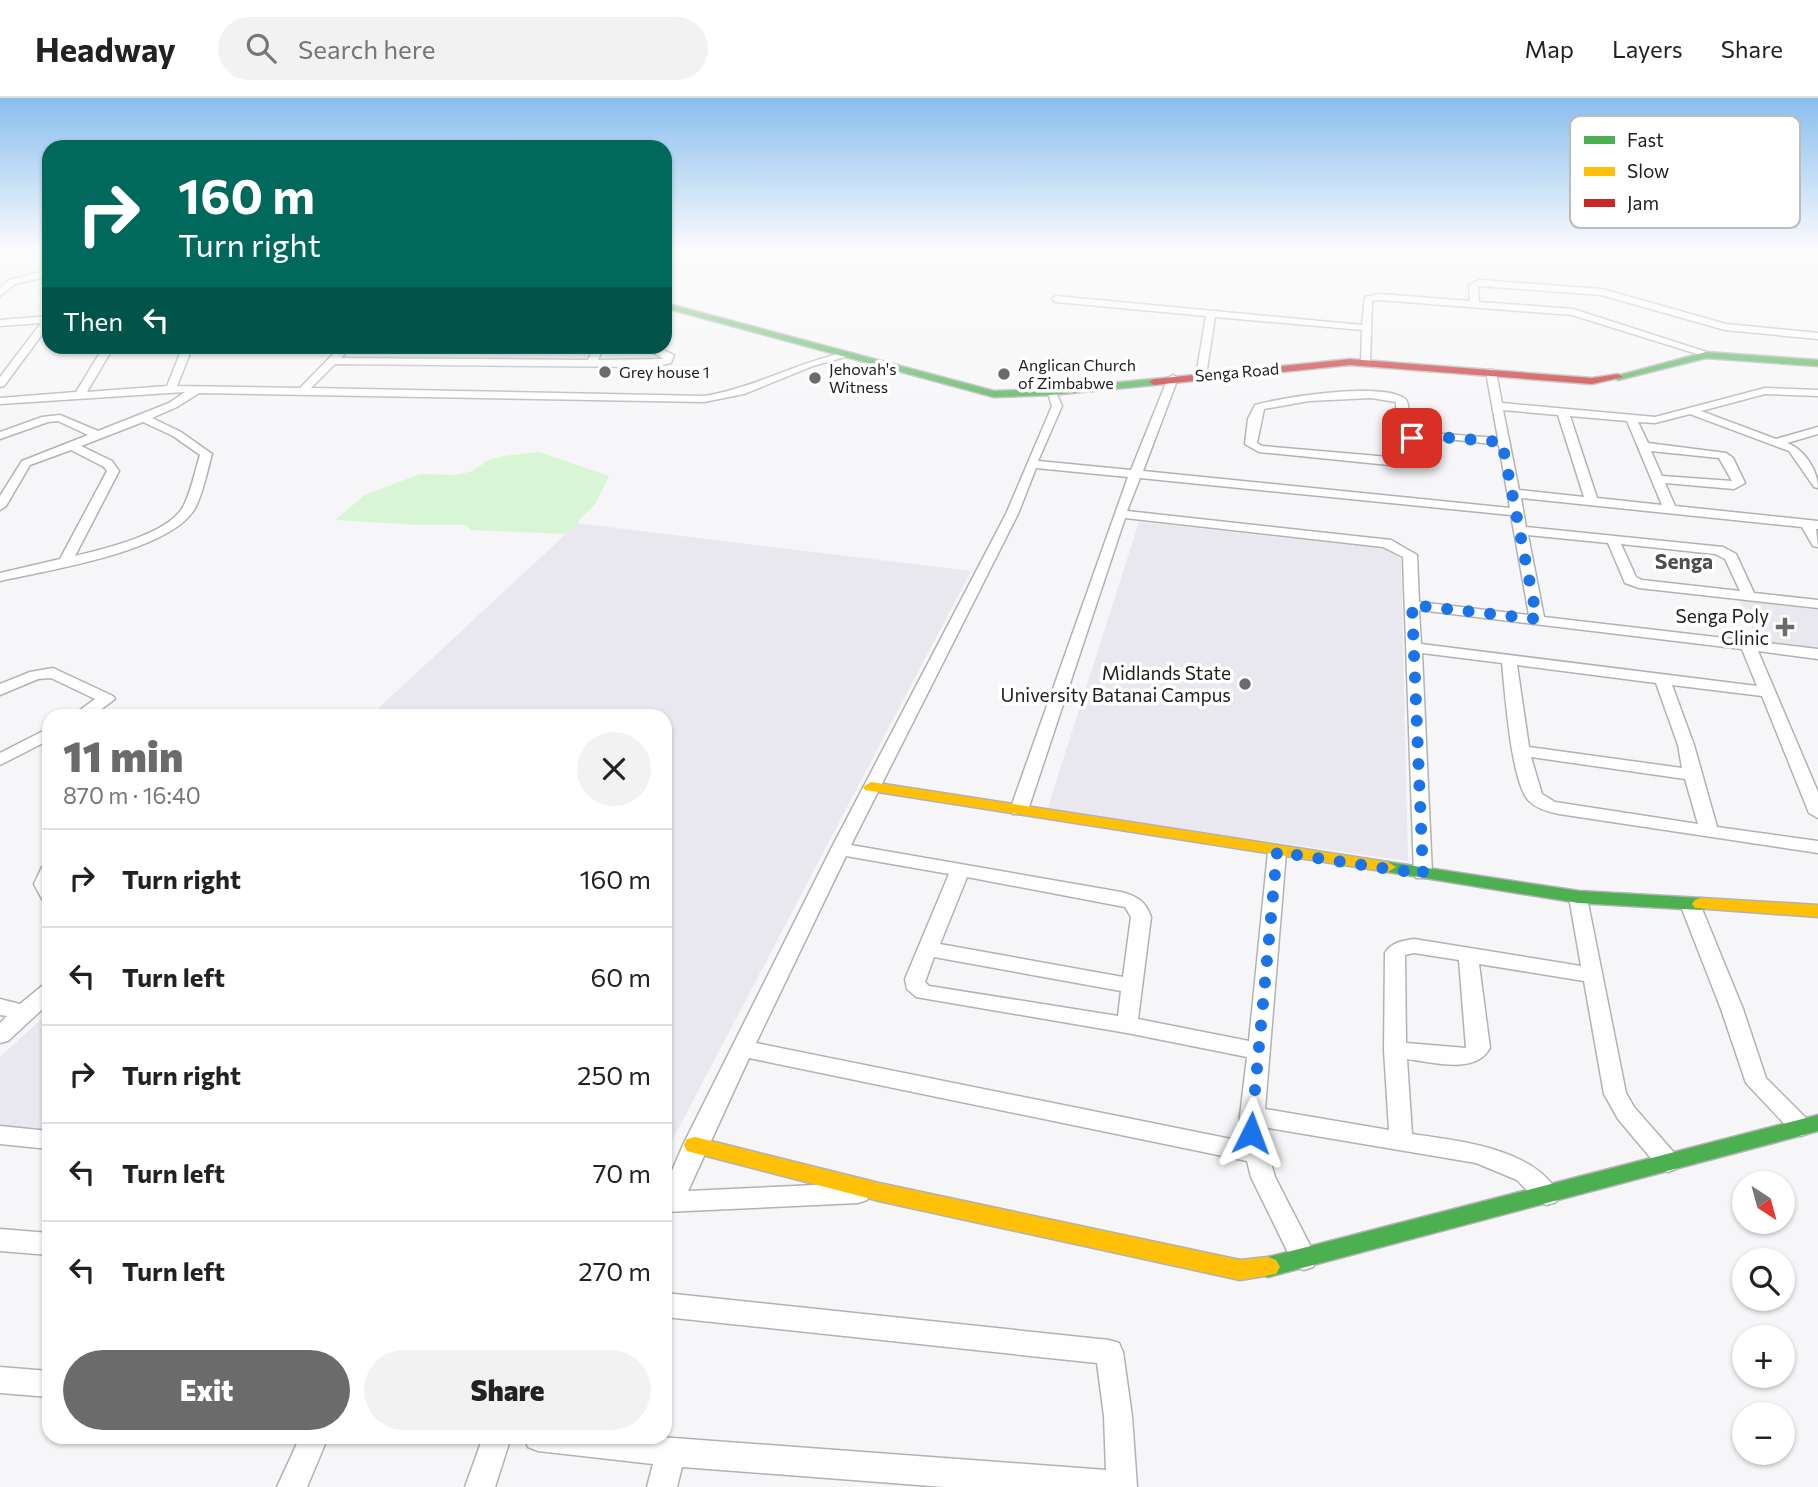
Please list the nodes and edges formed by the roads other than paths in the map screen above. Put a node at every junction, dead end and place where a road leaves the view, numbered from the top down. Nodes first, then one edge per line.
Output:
1 (702, 316) edge
2 (1211, 316) edge
3 (1231, 316) edge
4 (1367, 316) edge
5 (1585, 316) edge
6 (1686, 316) edge
7 (42, 320) edge
8 (0, 323) edge
9 (1367, 328) junction
10 (42, 329) edge
11 (1818, 336) edge
12 (42, 342) edge
13 (33, 343) junction
14 (104, 354) edge
15 (185, 354) edge
16 (340, 354) edge
17 (420, 354) edge
18 (596, 354) edge
19 (663, 354) edge
20 (824, 355) junction
21 (1711, 355) junction
22 (335, 360) junction
23 (414, 362) junction
24 (1366, 362) junction
25 (1818, 363) edge
26 (592, 364) junction
27 (1491, 372) junction
28 (1208, 375) junction
29 (1173, 378) junction
30 (0, 384) edge
31 (171, 389) junction
32 (198, 389) junction
33 (303, 391) junction
34 (1051, 391) junction
35 (1818, 393) edge
36 (80, 395) junction
37 (0, 401) edge
38 (1497, 406) junction
39 (1690, 411) junction
40 (1563, 412) junction
41 (143, 418) junction
42 (1631, 418) junction
43 (1818, 429) edge
44 (97, 435) junction
45 (0, 436) edge
46 (1428, 436) junction
47 (1502, 442) junction
48 (1777, 442) junction
49 (71, 445) junction
50 (1641, 446) junction
51 (1804, 463) junction
52 (1032, 464) junction
53 (1818, 464) edge
54 (1134, 475) junction
55 (1655, 479) junction
56 (1818, 484) edge
57 (1512, 493) junction
58 (1592, 502) junction
59 (0, 506) edge
60 (1670, 509) junction
61 (1517, 512) junction
62 (1120, 514) junction
63 (1812, 524) edge
64 (1521, 530) junction
65 (1614, 540) junction
66 (1818, 543) edge
67 (66, 561) junction
68 (0, 577) edge
69 (1749, 596) junction
70 (1818, 604) edge
71 (1412, 605) junction
72 (1537, 619) junction
73 (1413, 647) junction
74 (1749, 647) junction
75 (1818, 654) edge
76 (1509, 660) junction
77 (1662, 679) junction
78 (0, 690) edge
79 (1766, 692) junction
80 (91, 709) edge
81 (42, 737) edge
82 (1523, 751) junction
83 (0, 760) edge
84 (1692, 775) junction
85 (872, 788) junction
86 (1019, 810) junction
87 (1818, 813) edge
88 (1709, 831) junction
89 (1818, 847) edge
90 (840, 849) junction
91 (1277, 852) junction
92 (961, 869) junction
93 (1423, 874) junction
94 (1579, 897) junction
95 (1690, 904) junction
96 (1818, 911) edge
97 (927, 949) junction
98 (1468, 954) junction
99 (1591, 975) junction
100 (1131, 986) junction
101 (42, 996) edge
102 (0, 1007) edge
103 (24, 1013) junction
104 (1126, 1025) junction
105 (0, 1035) edge
106 (743, 1049) junction
107 (1395, 1050) junction
108 (1258, 1051) junction
109 (1252, 1116) junction
110 (1809, 1125) edge
111 (0, 1135) edge
112 (42, 1139) edge
113 (1401, 1139) junction
114 (695, 1145) junction
115 (1255, 1153) junction
116 (1668, 1162) junction
117 (879, 1192) junction
118 (672, 1194) edge
119 (1547, 1195) junction
120 (672, 1202) edge
121 (0, 1240) edge
122 (42, 1243) edge
123 (1304, 1259) junction
124 (672, 1306) edge
125 (0, 1380) edge
126 (42, 1383) edge
127 (311, 1444) edge
128 (495, 1444) edge
129 (600, 1444) edge
130 (671, 1452) junction
131 (1122, 1486) edge
132 (292, 1487) edge
133 (480, 1487) edge
134 (662, 1487) edge

1 - 20 street, Senga Road
2 - 28 street
3 - 9 street
4 - 9 street
5 - 21 street
6 - 11 street
7 - 8 street
9 - 24 street
10 - 13 street
12 - 13 street
13 - 30 street
14 - 36 street
15 - 31 street
16 - 22 street
17 - 23 street
18 - 26 street
19 - 26 street
20 - 33 street
20 - 34 street, Senga Road
21 - 25 street, Senga Road
21 - 27 street, Senga Road
22 - 23 street
22 - 33 street
23 - 26 street
24 - 27 street, Senga Road
24 - 28 street, Senga Road
27 - 38 street
28 - 29 street, Senga Road
29 - 34 street, Senga Road
29 - 54 street
31 - 32 street
31 - 36 street
32 - 33 street
32 - 41 street
34 - 52 street
35 - 39 street
36 - 37 street
38 - 40 street
38 - 47 street
39 - 42 street
39 - 48 street
40 - 42 street
40 - 58 street
41 - 44 street
41 - 67 street
42 - 50 street
43 - 48 street
44 - 45 street
44 - 49 street
46 - 46 street
46 - 47 street
47 - 57 street
48 - 51 street
49 - 59 street
49 - 67 street
50 - 55 street
50 - 55 street
51 - 53 street
51 - 56 street
52 - 54 street
52 - 85 street
54 - 61 street
54 - 62 street
55 - 60 street
57 - 58 street
57 - 61 street
58 - 60 street
60 - 63 street
61 - 64 street
62 - 71 street
62 - 86 street
63 - 66 street
64 - 65 street
64 - 72 street
65 - 69 street
65 - 69 street
67 - 68 street
69 - 70 street
71 - 72 street
71 - 73 street
72 - 74 street
73 - 76 street
73 - 93 street
74 - 75 street
74 - 79 street
76 - 77 street
76 - 82 street
77 - 79 street
77 - 84 street
78 - 80 street
79 - 87 street
81 - 83 street
82 - 84 street
82 - 88 street
84 - 88 street
85 - 86 street
85 - 90 street
86 - 91 street
88 - 89 street
90 - 92 street
90 - 106 street
91 - 93 street
91 - 108 street
92 - 97 street
92 - 100 street
93 - 94 street
94 - 95 street
94 - 99 street
95 - 96 street
95 - 110 street
97 - 100 street
97 - 104 street
98 - 99 street
98 - 107 street
98 - 107 street
99 - 116 street
100 - 104 street
101 - 103 street
102 - 103 street
103 - 105 street
104 - 108 street
106 - 114 street
106 - 115 street
107 - 113 street
108 - 109 street
109 - 113 street
109 - 115 street
110 - 116 street
111 - 112 street
113 - 119 street
114 - 117 street
114 - 118 street
115 - 123 street
116 - 119 street
117 - 120 street
117 - 123 street
119 - 123 street
121 - 122 street
124 - 131 street
125 - 126 street
127 - 132 street
128 - 133 street
129 - 130 street
130 - 131 street
130 - 134 street

